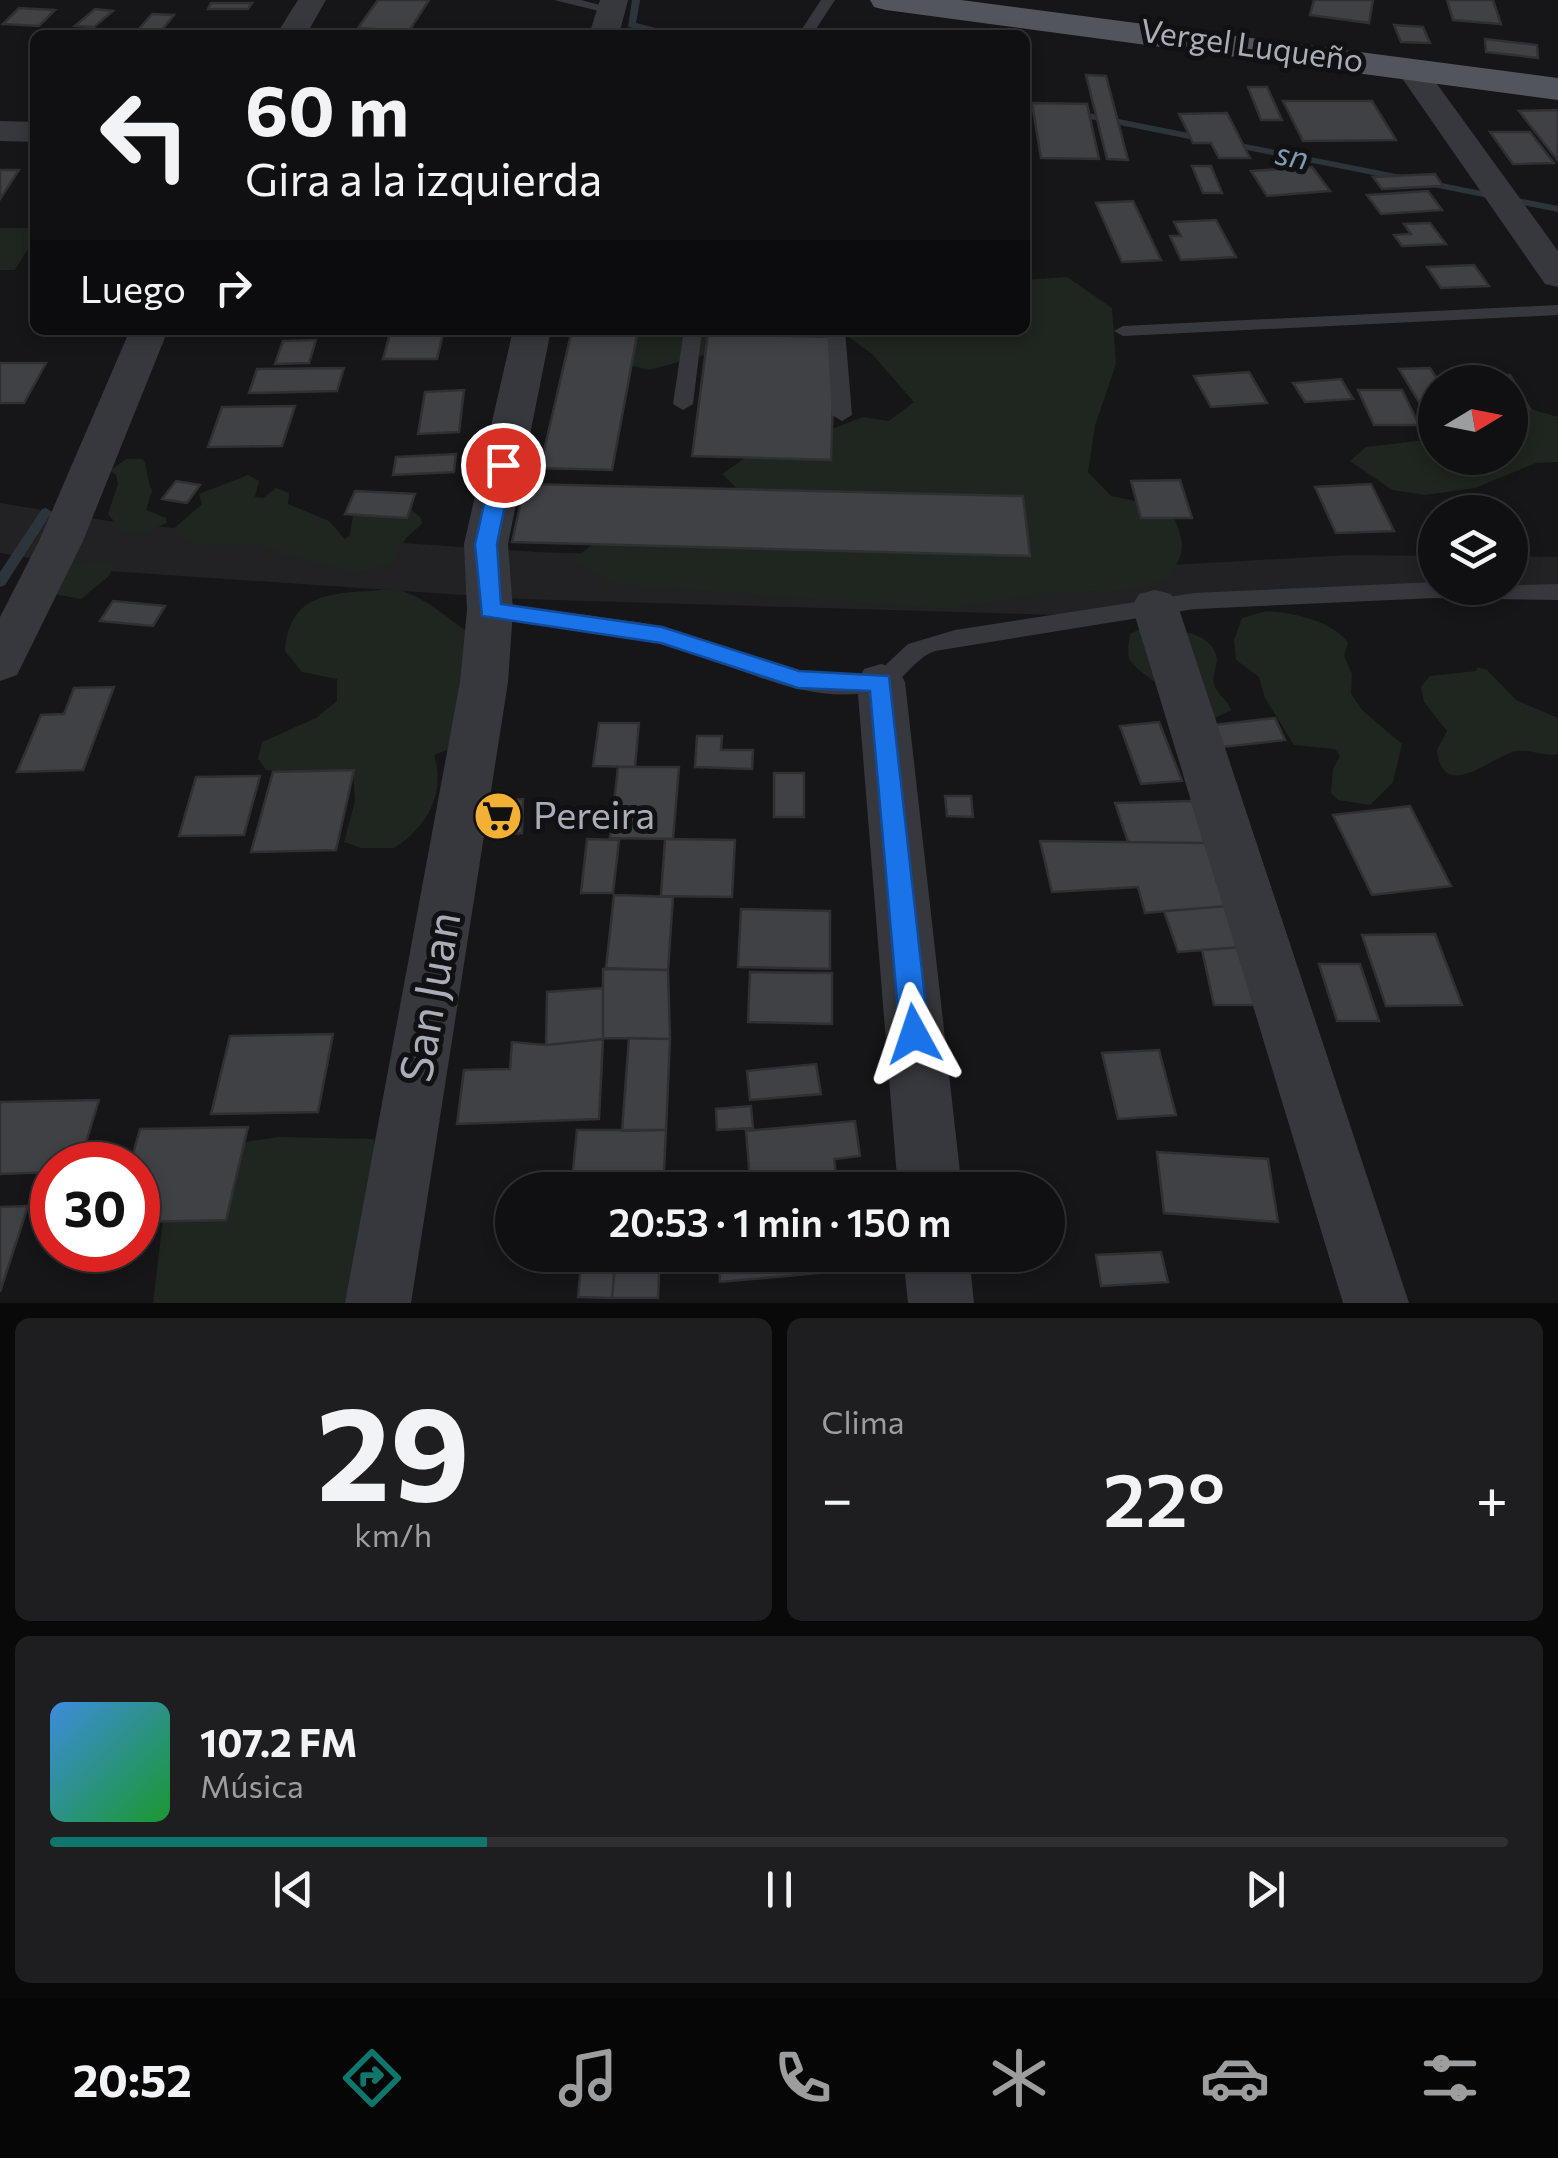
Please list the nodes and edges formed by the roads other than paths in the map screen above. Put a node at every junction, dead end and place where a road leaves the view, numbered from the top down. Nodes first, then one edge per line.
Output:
1 (312, 0) edge
2 (561, 0) edge
3 (828, 0) edge
4 (886, 0) edge
5 (609, 15) edge
6 (294, 30) edge
7 (808, 30) edge
8 (1410, 68) junction
9 (1558, 89) edge
10 (0, 131) edge
11 (30, 132) edge
12 (1558, 276) edge
13 (1558, 310) edge
14 (1123, 331) dead end
15 (147, 335) edge
16 (531, 335) edge
17 (692, 335) edge
18 (836, 335) edge
19 (683, 404) dead end
20 (842, 415) dead end
21 (1558, 592) edge
22 (1155, 606) junction
23 (490, 610) junction
24 (0, 662) edge
25 (881, 682) junction
26 (928, 1172) edge
27 (937, 1272) edge
28 (378, 1303) edge
29 (940, 1303) edge
30 (1376, 1303) edge

1 - 6 street
2 - 5 lane
3 - 7 lane
4 - 8 main road, Vergel Luqueño
8 - 9 main road, Vergel Luqueño
8 - 12 street
10 - 11 street
13 - 14 lane
15 - 24 street
16 - 23 street, San Juan
17 - 19 lane
18 - 20 lane
21 - 22 lane
22 - 25 lane
22 - 30 street
23 - 25 lane
23 - 28 street, San Juan
25 - 26 street
27 - 29 street

